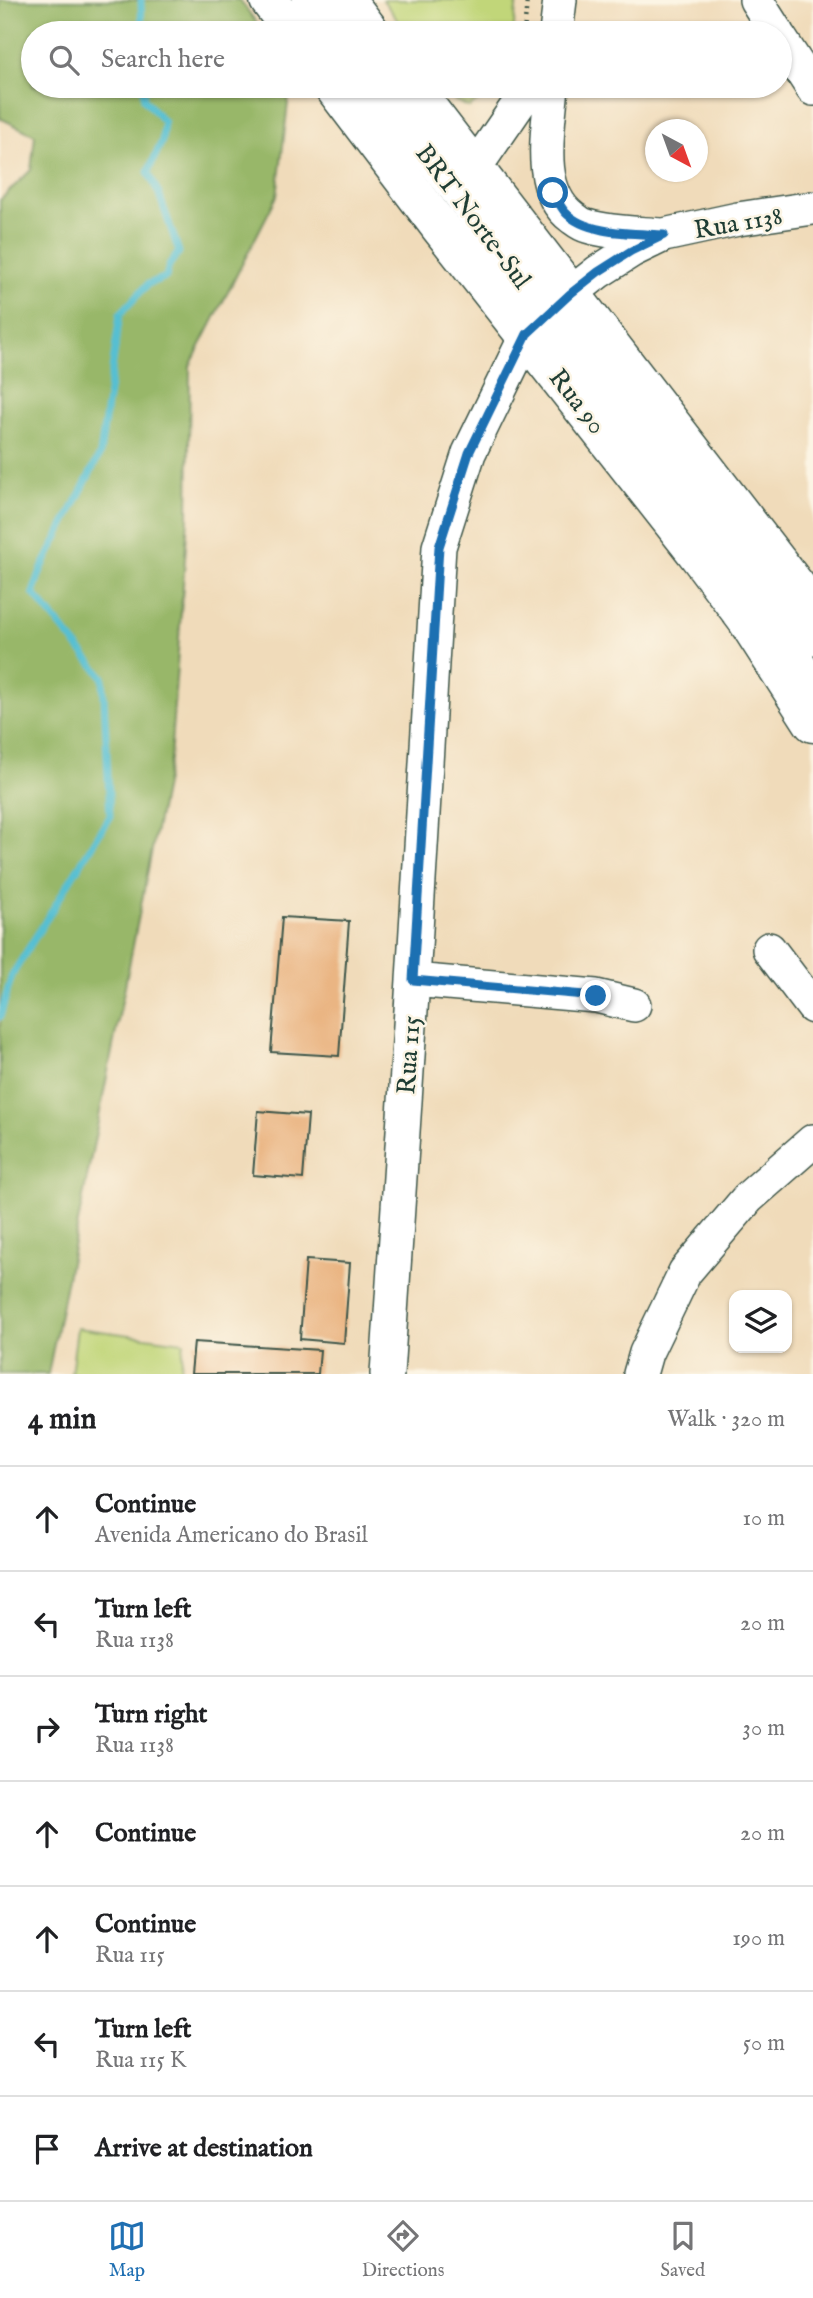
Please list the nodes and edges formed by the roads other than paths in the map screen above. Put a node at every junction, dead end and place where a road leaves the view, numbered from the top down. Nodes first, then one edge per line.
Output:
1 (269, 0) edge
2 (309, 0) edge
3 (346, 0) edge
4 (560, 0) edge
5 (756, 0) edge
6 (285, 21) edge
7 (326, 21) edge
8 (363, 21) edge
9 (557, 21) edge
10 (769, 21) edge
11 (792, 57) edge
12 (813, 89) edge
13 (342, 98) edge
14 (387, 98) edge
15 (418, 98) edge
16 (523, 98) edge
17 (551, 98) edge
18 (466, 180) junction
19 (813, 208) edge
20 (440, 226) junction
21 (664, 235) junction
22 (548, 314) junction
23 (750, 579) junction
24 (813, 608) edge
25 (813, 639) edge
26 (813, 689) edge
27 (813, 723) edge
28 (769, 949) dead end
29 (413, 980) junction
30 (634, 1005) dead end
31 (813, 1007) edge
32 (813, 1140) edge
33 (387, 1374) edge
34 (640, 1374) edge

1 - 6 main road
2 - 7 street
3 - 8 main road
4 - 9 street
5 - 10 street
11 - 12 street
13 - 20 main road, Rua 90
14 - 18 street, BRT Norte-Sul
15 - 18 main road, Rua 90
16 - 18 street
17 - 21 street, Rua 1138
18 - 20 street
18 - 22 main road, Rua 90
19 - 21 street, Rua 1138
20 - 22 main road, Rua 90
21 - 22 street, Rua 1138
22 - 23 street, BRT Norte-Sul
22 - 24 main road, Rua 90
22 - 27 main road, Rua 90
22 - 29 street, Rua 115
23 - 25 street, BRT Norte-Sul
23 - 26 street, BRT Norte-Sul
28 - 31 street
29 - 30 street
29 - 33 street, Rua 115
32 - 34 street

